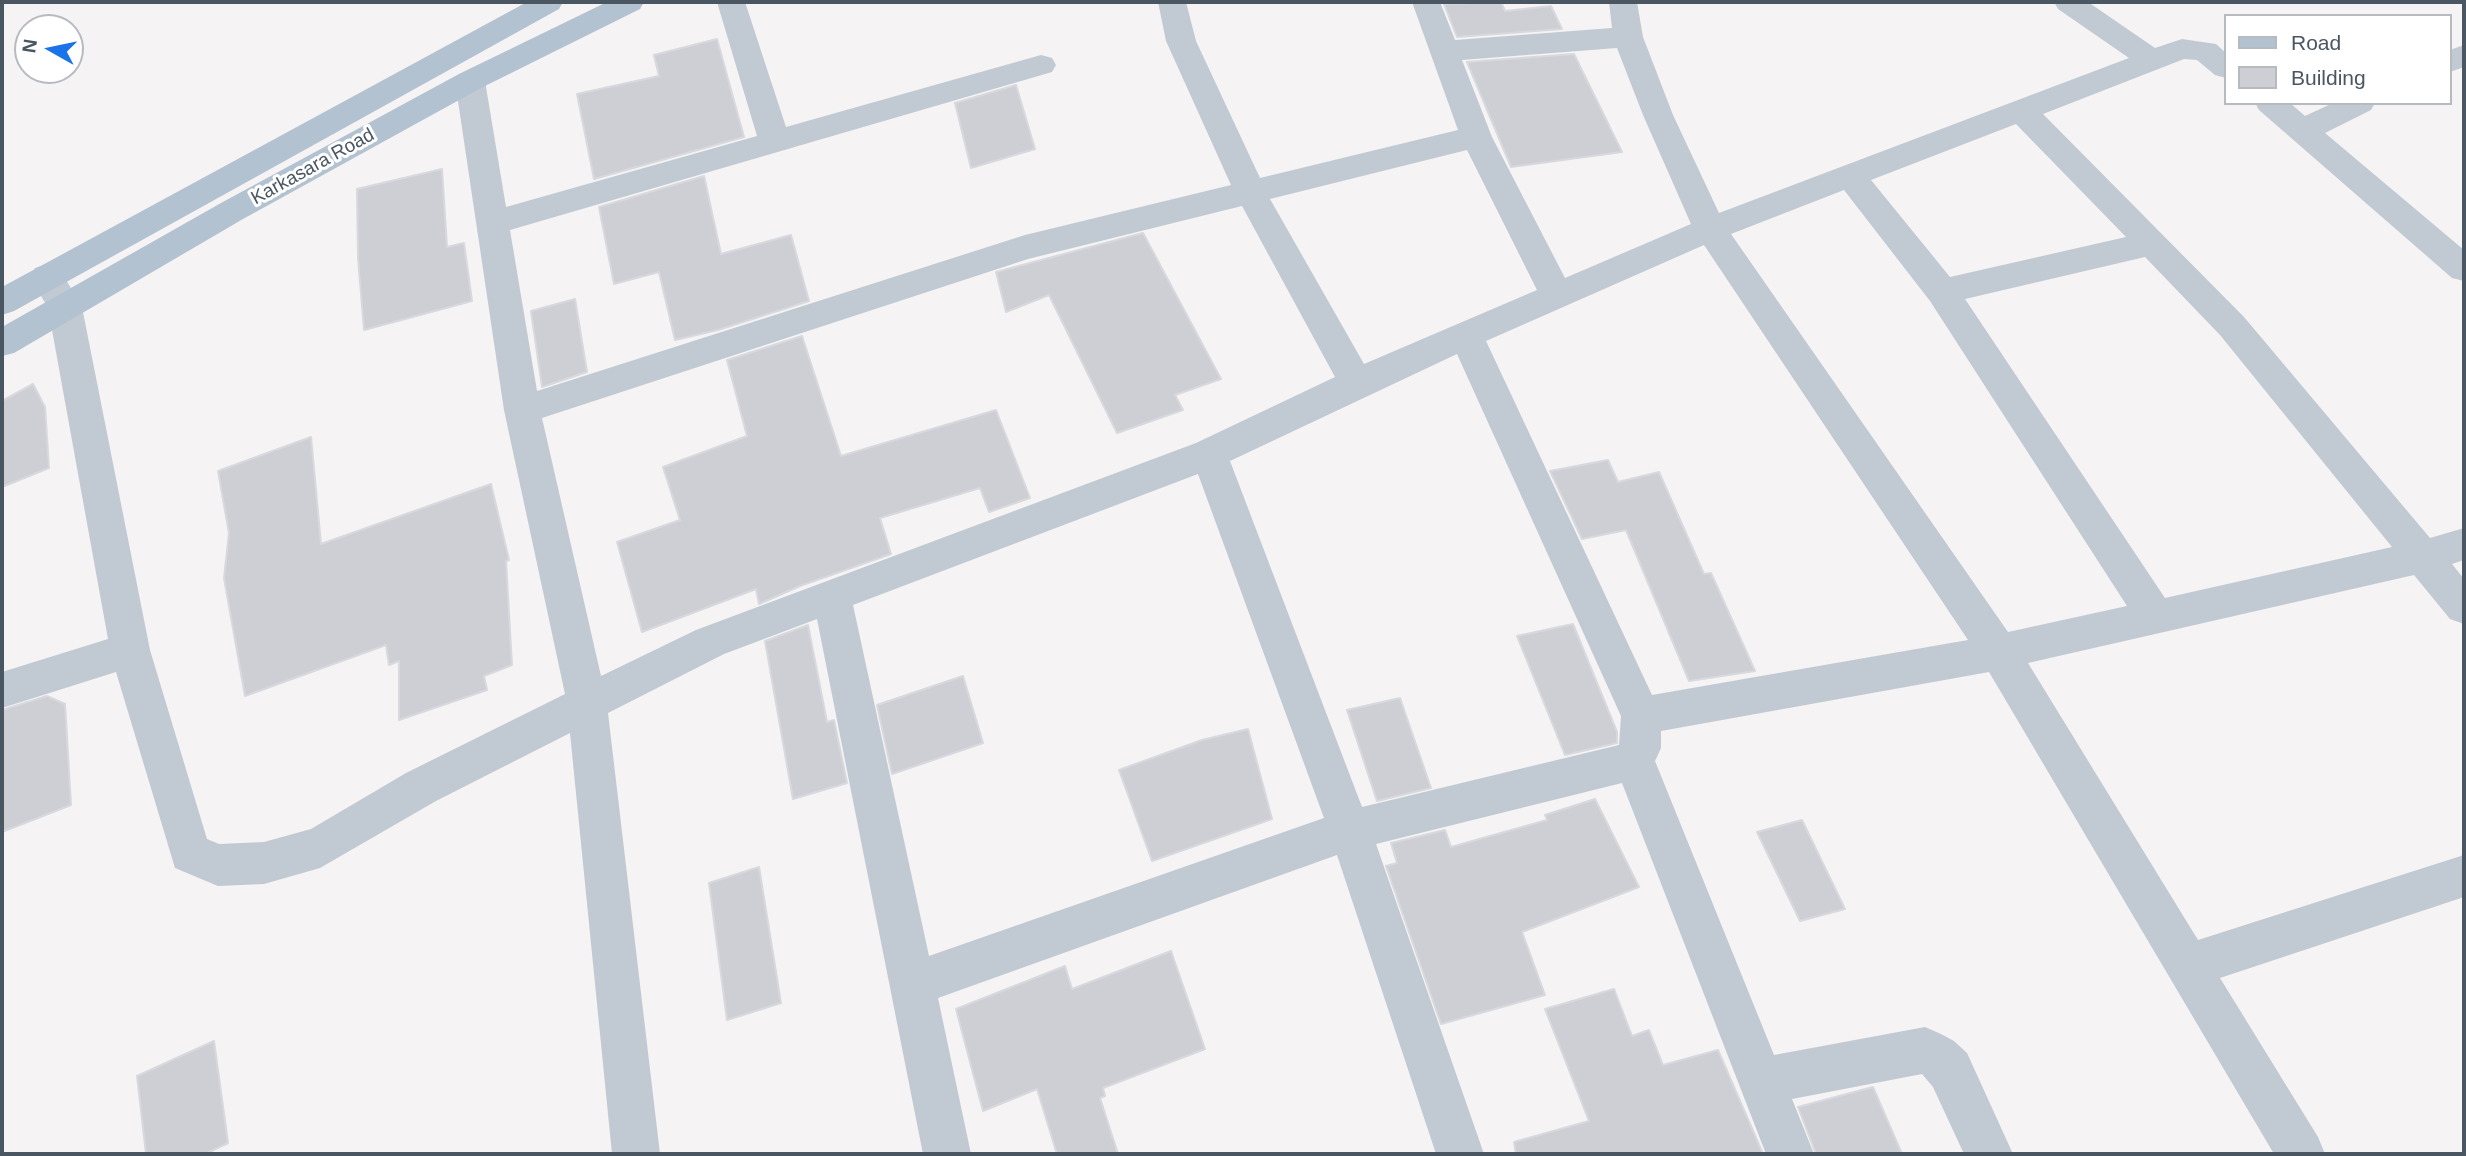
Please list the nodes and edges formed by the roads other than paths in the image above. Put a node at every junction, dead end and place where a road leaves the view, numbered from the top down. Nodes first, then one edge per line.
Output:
1 (549, 2) edge
2 (629, 2) edge
3 (731, 2) edge
4 (1172, 2) edge
5 (1426, 2) edge
6 (1623, 2) edge
7 (2068, 2) edge
8 (1628, 37) junction
9 (1444, 51) junction
10 (2152, 60) junction
11 (1041, 65) dead end
12 (2224, 66) edge
13 (470, 81) junction
14 (2272, 105) edge
15 (2356, 105) edge
16 (2021, 110) junction
17 (2303, 130) junction
18 (1476, 137) junction
19 (775, 142) junction
20 (1850, 176) junction
21 (1250, 191) junction
22 (492, 223) junction
23 (1710, 229) junction
24 (2154, 243) junction
25 (2464, 269) edge
26 (56, 292) junction
27 (1942, 292) junction
28 (1557, 295) junction
29 (2, 302) edge
30 (1467, 337) junction
31 (2, 343) edge
32 (1356, 383) junction
33 (523, 410) junction
34 (1209, 454) junction
35 (2464, 544) edge
36 (2422, 557) junction
37 (832, 596) junction
38 (2464, 607) edge
39 (2156, 617) junction
40 (130, 650) junction
41 (1999, 652) junction
42 (2, 690) edge
43 (587, 703) junction
44 (1641, 716) junction
45 (1634, 761) junction
46 (1350, 831) junction
47 (2464, 876) edge
48 (2188, 966) junction
49 (912, 984) junction
50 (1762, 1082) junction
51 (636, 1154) edge
52 (947, 1154) edge
53 (1460, 1154) edge
54 (1790, 1154) edge
55 (1989, 1154) edge
56 (2301, 1154) edge

1 - 26 main road, Karkasara Road
2 - 13 main road, Karkasara Road
3 - 19 street
4 - 21 street
5 - 9 street
6 - 8 street
7 - 10 street
8 - 9 street
8 - 23 street
9 - 18 street
10 - 12 street
10 - 16 street
11 - 19 street
13 - 22 street
13 - 26 main road, Karkasara Road
14 - 17 street
15 - 17 street
16 - 20 street
16 - 24 street
17 - 25 street
18 - 21 street
18 - 28 street
19 - 22 street
20 - 23 street
20 - 27 street
21 - 32 street
21 - 33 street
22 - 33 street
23 - 28 street
23 - 41 street
24 - 27 street
24 - 36 street
26 - 29 main road, Karkasara Road
26 - 31 main road, Karkasara Road
26 - 40 street
27 - 39 street
28 - 30 street
30 - 32 street
30 - 44 street
32 - 34 street
33 - 43 street
34 - 37 street
34 - 46 street
35 - 36 street
36 - 38 street
36 - 39 street
37 - 43 street
37 - 49 street
39 - 41 street
40 - 42 street
40 - 43 street
41 - 44 street
41 - 48 street
43 - 51 street
44 - 45 street
45 - 46 street
45 - 50 street
46 - 49 street
46 - 53 street
47 - 48 street
48 - 56 street
49 - 52 street
50 - 54 street
50 - 55 street

